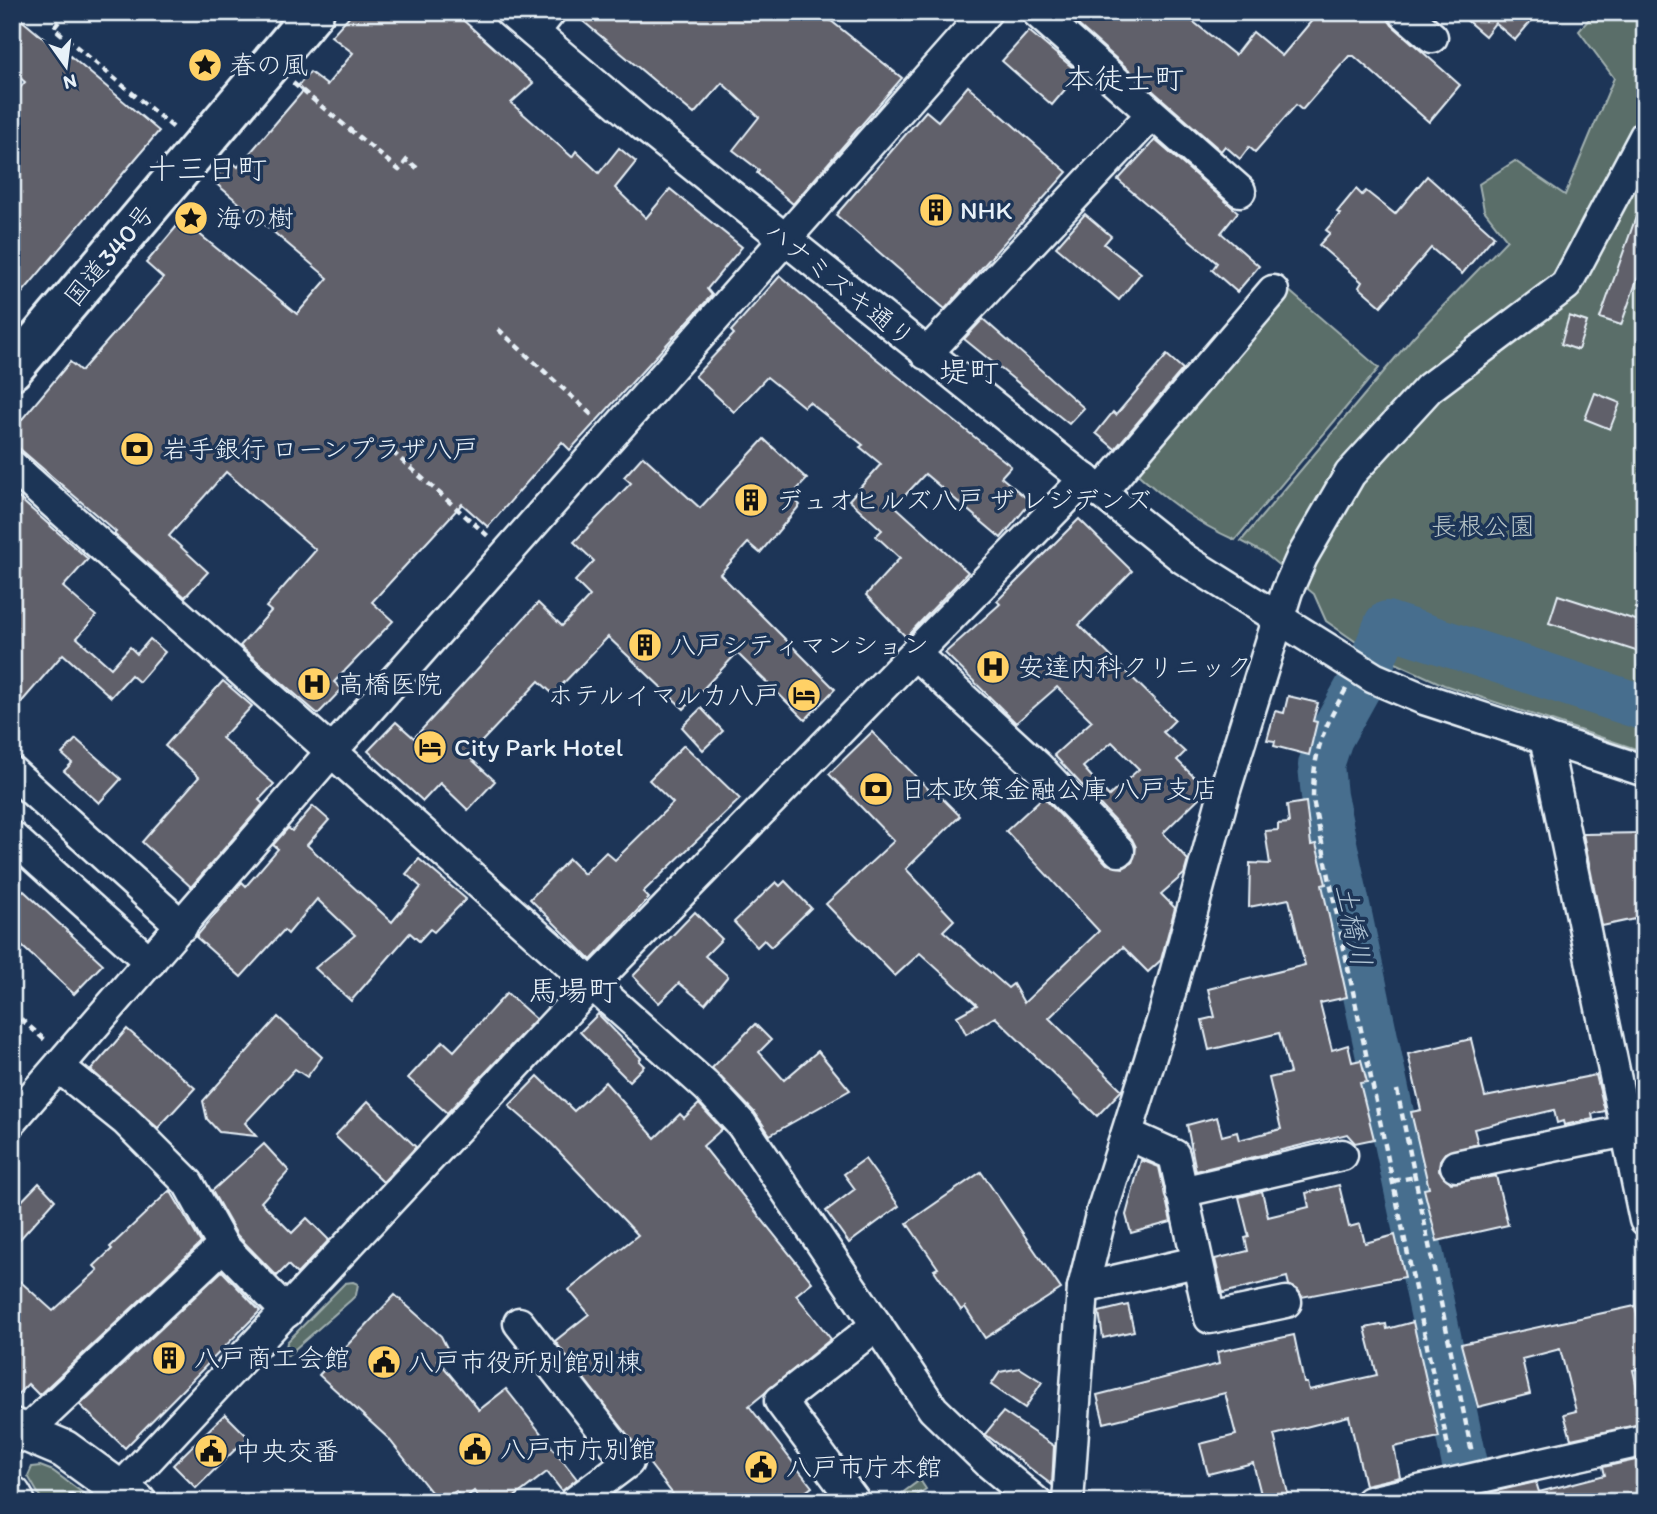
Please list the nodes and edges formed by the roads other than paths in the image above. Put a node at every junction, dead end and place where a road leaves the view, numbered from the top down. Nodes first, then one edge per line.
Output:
1 (314, 12) edge
2 (510, 12) edge
3 (986, 12) edge
4 (1403, 12) edge
5 (1053, 17) edge
6 (542, 22) edge
7 (1432, 37) dead end
8 (1152, 114) junction
9 (1645, 136) edge
10 (1240, 191) dead end
11 (786, 240) junction
12 (1272, 291) dead end
13 (926, 354) junction
14 (12, 370) edge
15 (12, 466) edge
16 (1093, 485) junction
17 (1278, 620) junction
18 (915, 654) junction
19 (1545, 738) junction
20 (331, 752) junction
21 (1645, 771) edge
22 (12, 772) edge
23 (12, 837) edge
24 (1119, 851) dead end
25 (187, 920) junction
26 (150, 962) junction
27 (591, 985) junction
28 (62, 1063) junction
29 (12, 1120) edge
30 (1626, 1131) junction
31 (1128, 1134) junction
32 (1342, 1155) dead end
33 (1456, 1166) dead end
34 (1181, 1192) junction
35 (1645, 1220) edge
36 (223, 1246) junction
37 (1196, 1262) junction
38 (1083, 1288) junction
39 (1286, 1302) dead end
40 (287, 1312) junction
41 (519, 1322) dead end
42 (877, 1325) junction
43 (20, 1429) edge
44 (1645, 1440) edge
45 (12, 1495) edge
46 (129, 1495) edge
47 (16, 1502) edge
48 (575, 1502) edge
49 (855, 1502) edge
50 (1036, 1502) edge
51 (1068, 1502) edge
52 (1370, 1502) edge

1 - 14 highway, 国道340号
2 - 6 street, ハナミズキ通り
3 - 11 street
4 - 7 street
5 - 8 street
6 - 11 street, ハナミズキ通り
8 - 10 street
8 - 13 street
9 - 17 street
11 - 13 street, ハナミズキ通り
11 - 20 street
12 - 16 street
13 - 16 street, ハナミズキ通り
15 - 20 street
16 - 17 street, ハナミズキ通り
16 - 18 street
17 - 19 street, ハナミズキ通り
17 - 31 street
18 - 24 street
18 - 27 street
19 - 21 street, ハナミズキ通り
19 - 30 street
20 - 25 street
20 - 27 street
22 - 25 street
23 - 26 street
25 - 26 street
26 - 28 street
27 - 40 street
27 - 42 street
28 - 29 street
28 - 36 street
30 - 33 street
30 - 35 street
31 - 34 street
31 - 38 street
32 - 34 street
34 - 37 street
36 - 40 street
36 - 43 street
37 - 38 street
37 - 39 street
38 - 51 street
40 - 46 street
41 - 48 street
42 - 49 street
42 - 50 street
43 - 46 main road
44 - 52 street
45 - 47 main road

